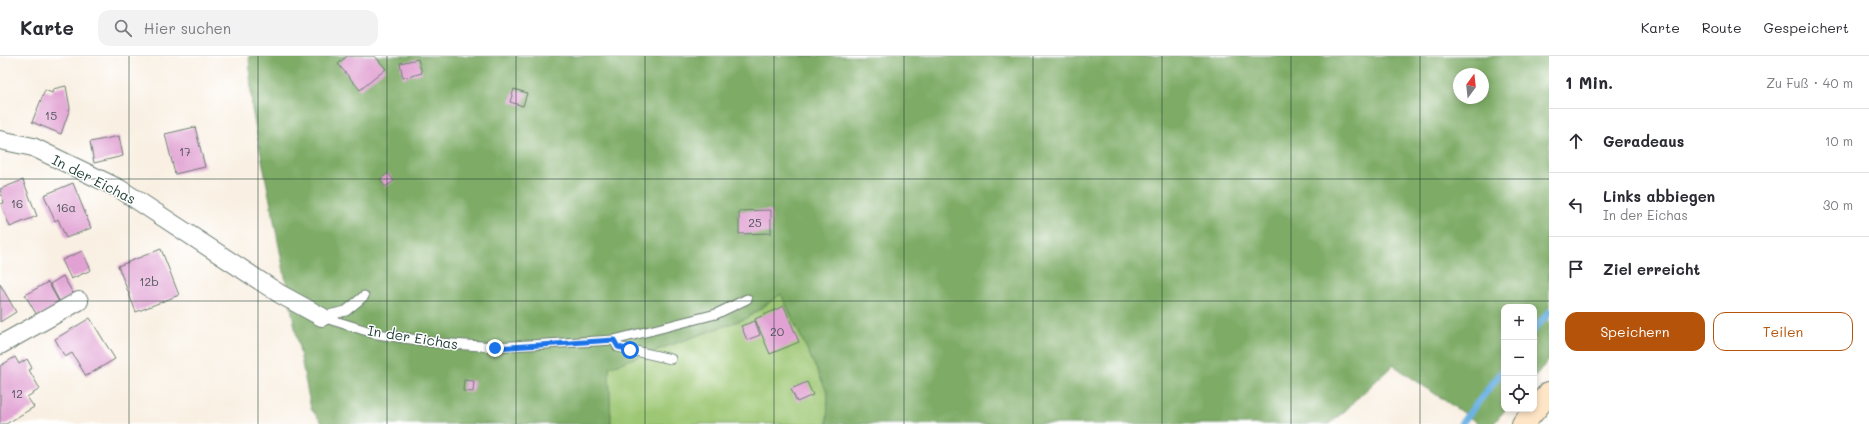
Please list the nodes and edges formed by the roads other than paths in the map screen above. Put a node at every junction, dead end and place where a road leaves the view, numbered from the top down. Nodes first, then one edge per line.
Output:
1 (0, 140) edge
2 (364, 296) dead end
3 (748, 299) dead end
4 (79, 301) dead end
5 (322, 317) junction
6 (614, 340) junction
7 (0, 345) edge
8 (672, 359) dead end
9 (1549, 393) edge
10 (1523, 424) edge

1 - 5 street, In der Eichas
2 - 5 lane
3 - 6 lane, In der Eichas
4 - 7 street
5 - 6 lane, In der Eichas
6 - 8 lane
9 - 10 main road

